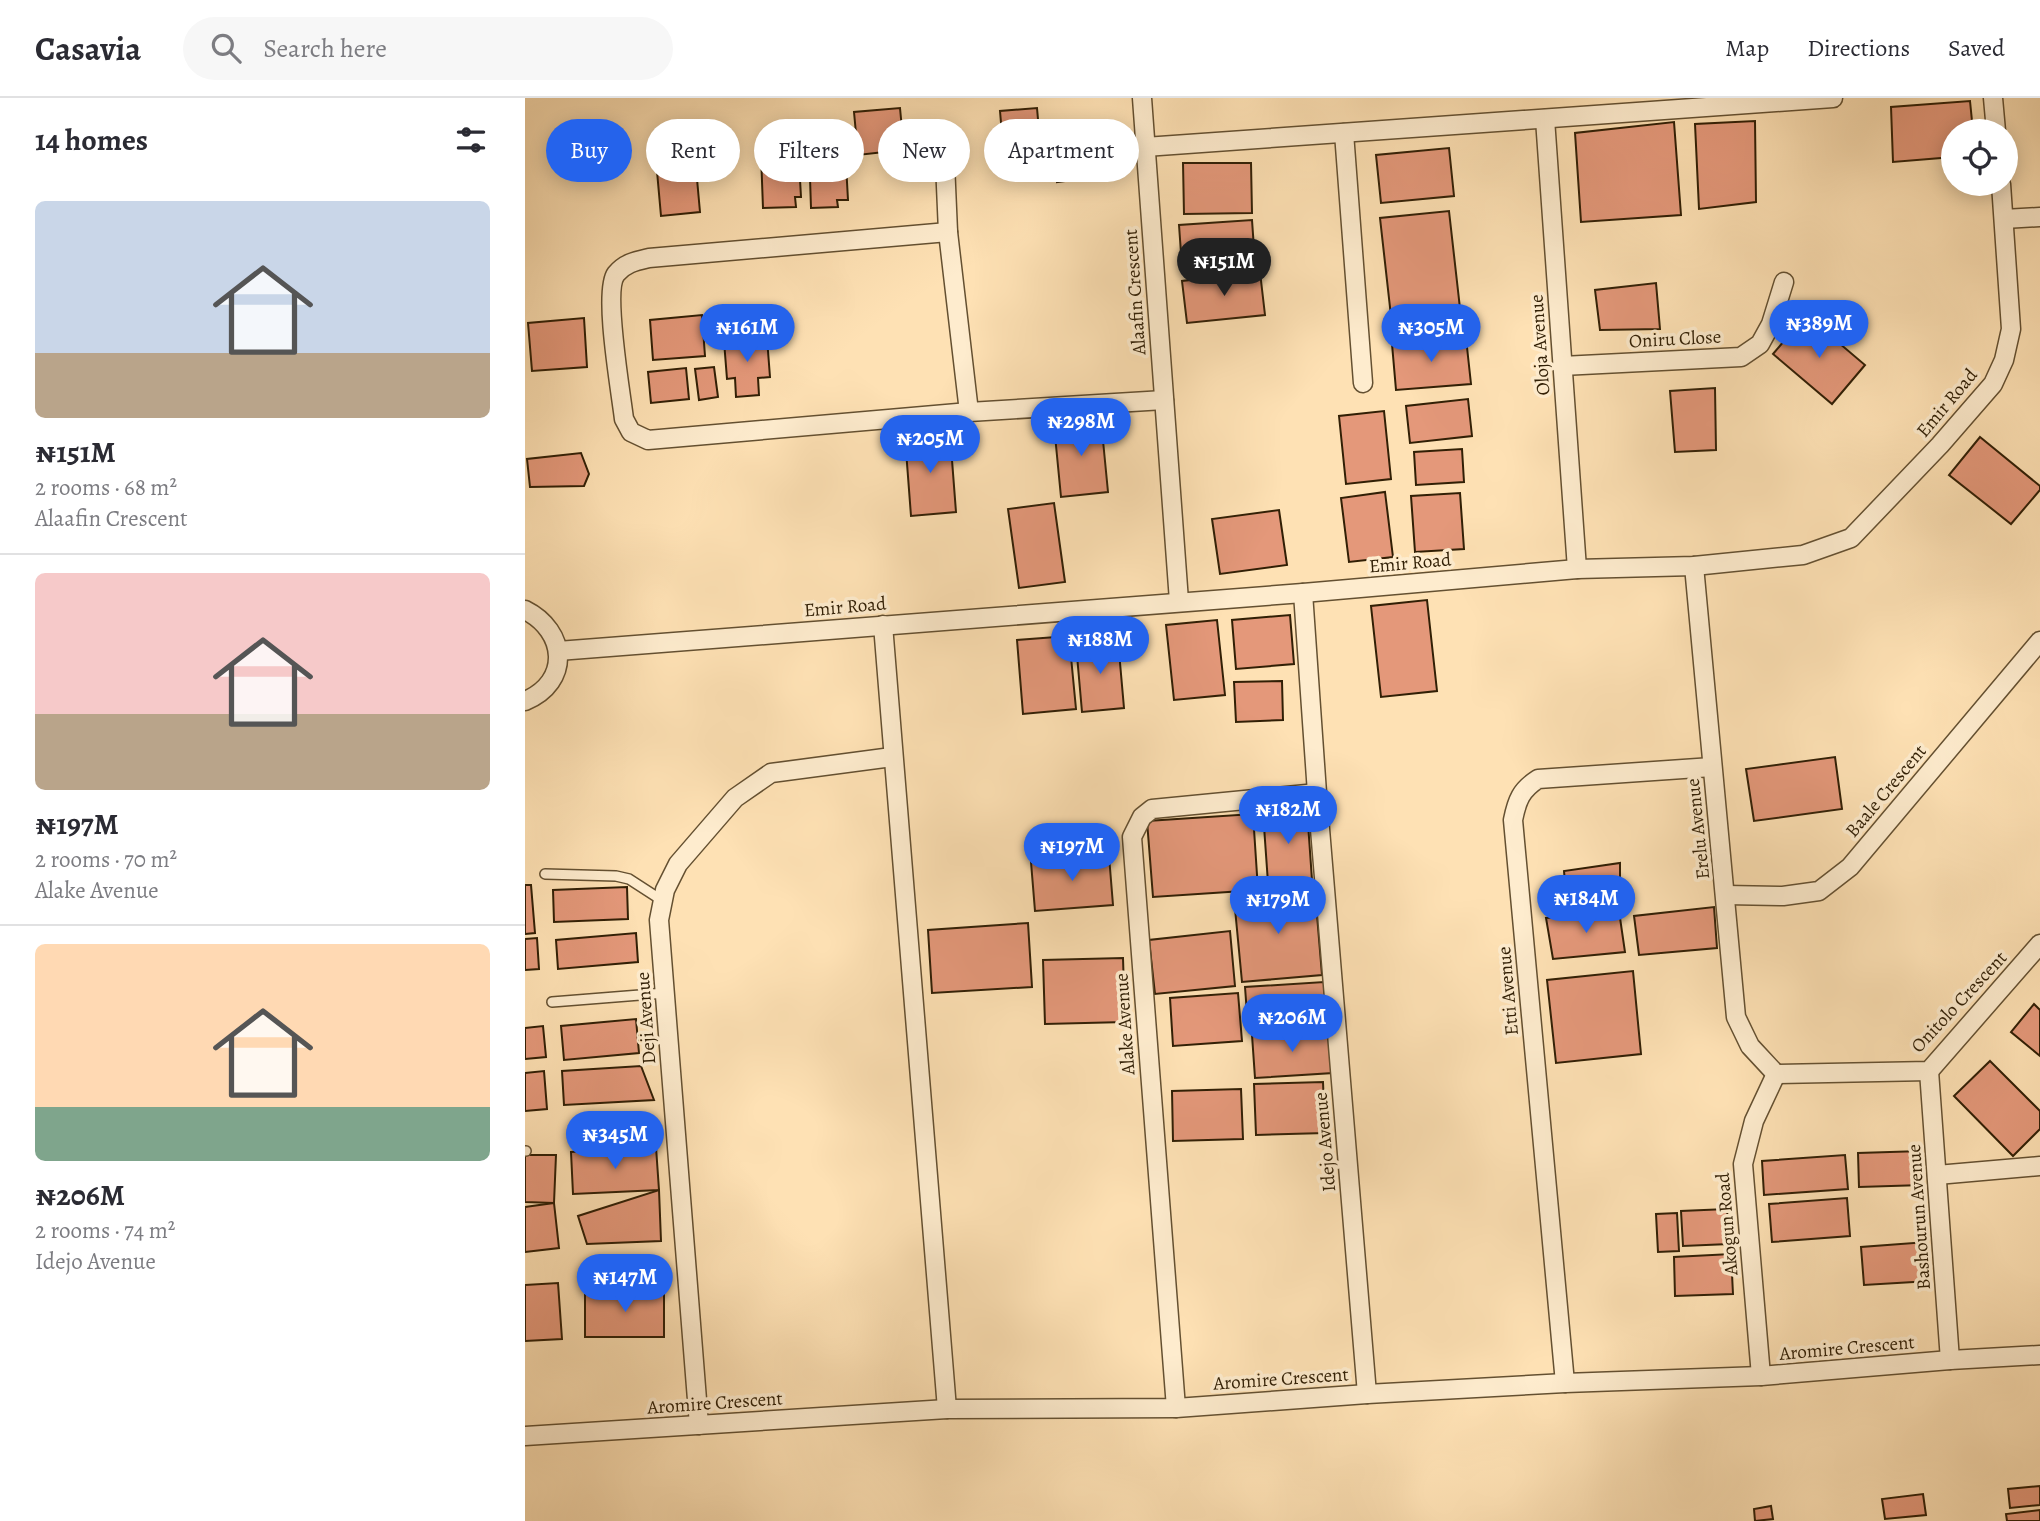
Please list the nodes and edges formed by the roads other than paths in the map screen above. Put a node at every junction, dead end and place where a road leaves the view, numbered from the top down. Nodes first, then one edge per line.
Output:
1 (1142, 98) edge
2 (1833, 98) edge
3 (1993, 98) edge
4 (1778, 100) edge
5 (1545, 119) junction
6 (1995, 119) edge
7 (1345, 133) junction
8 (1145, 147) junction
9 (946, 182) edge
10 (2002, 196) edge
11 (2040, 217) edge
12 (2004, 219) junction
13 (948, 232) junction
14 (1784, 282) dead end
15 (1562, 366) junction
16 (1363, 383) dead end
17 (1164, 400) junction
18 (969, 412) junction
19 (1694, 566) junction
20 (1577, 569) junction
21 (1303, 593) junction
22 (1179, 601) junction
23 (525, 610) edge
24 (883, 625) junction
25 (2040, 641) edge
26 (558, 651) junction
27 (525, 701) edge
28 (892, 757) junction
29 (1712, 766) junction
30 (1317, 793) junction
31 (545, 874) dead end
32 (1726, 895) junction
33 (663, 901) junction
34 (2040, 944) edge
35 (665, 993) junction
36 (552, 1002) dead end
37 (1929, 1070) junction
38 (1776, 1074) junction
39 (2040, 1166) edge
40 (1937, 1175) junction
41 (2040, 1355) edge
42 (1950, 1360) junction
43 (1761, 1376) junction
44 (1565, 1383) junction
45 (1367, 1394) junction
46 (1176, 1408) junction
47 (947, 1409) junction
48 (699, 1425) junction
49 (525, 1436) edge

1 - 8 street, Alaafin Crescent
2 - 4 street
3 - 6 street
4 - 5 street
5 - 7 street
5 - 15 street, Oloja Avenue
7 - 8 street
7 - 16 street
8 - 17 street, Alaafin Crescent
9 - 13 street
10 - 12 street, Emir Road
11 - 12 street
12 - 19 street, Emir Road
13 - 18 street
13 - 18 street
14 - 15 street, Oniru Close
15 - 20 street, Oloja Avenue
17 - 18 street
17 - 22 street, Alaafin Crescent
19 - 20 street, Emir Road
19 - 29 street, Erelu Avenue
20 - 21 street, Emir Road
21 - 22 street, Emir Road
21 - 30 street, Idejo Avenue
22 - 24 street, Emir Road
23 - 26 street
24 - 26 street, Emir Road
24 - 28 street
25 - 32 street, Baale Crescent
26 - 27 street
28 - 33 street, Deji Avenue
28 - 47 street
29 - 32 street, Erelu Avenue
29 - 44 street, Etti Avenue
30 - 45 street, Idejo Avenue
30 - 46 street, Alake Avenue
31 - 33 lane
32 - 38 street, Erelu Avenue
33 - 35 street, Deji Avenue
34 - 37 street, Onitolo Crescent
35 - 36 lane
35 - 48 street, Deji Avenue
37 - 38 street, Onitolo Crescent
37 - 40 street, Bashourun Avenue
38 - 43 street, Akogun Road
39 - 40 street
40 - 42 street, Bashourun Avenue
41 - 42 street, Aromire Crescent
42 - 43 street, Aromire Crescent
43 - 44 street, Aromire Crescent
44 - 45 street, Aromire Crescent
45 - 46 street, Aromire Crescent
46 - 47 street, Aromire Crescent
47 - 48 street, Aromire Crescent
48 - 49 street, Aromire Crescent

